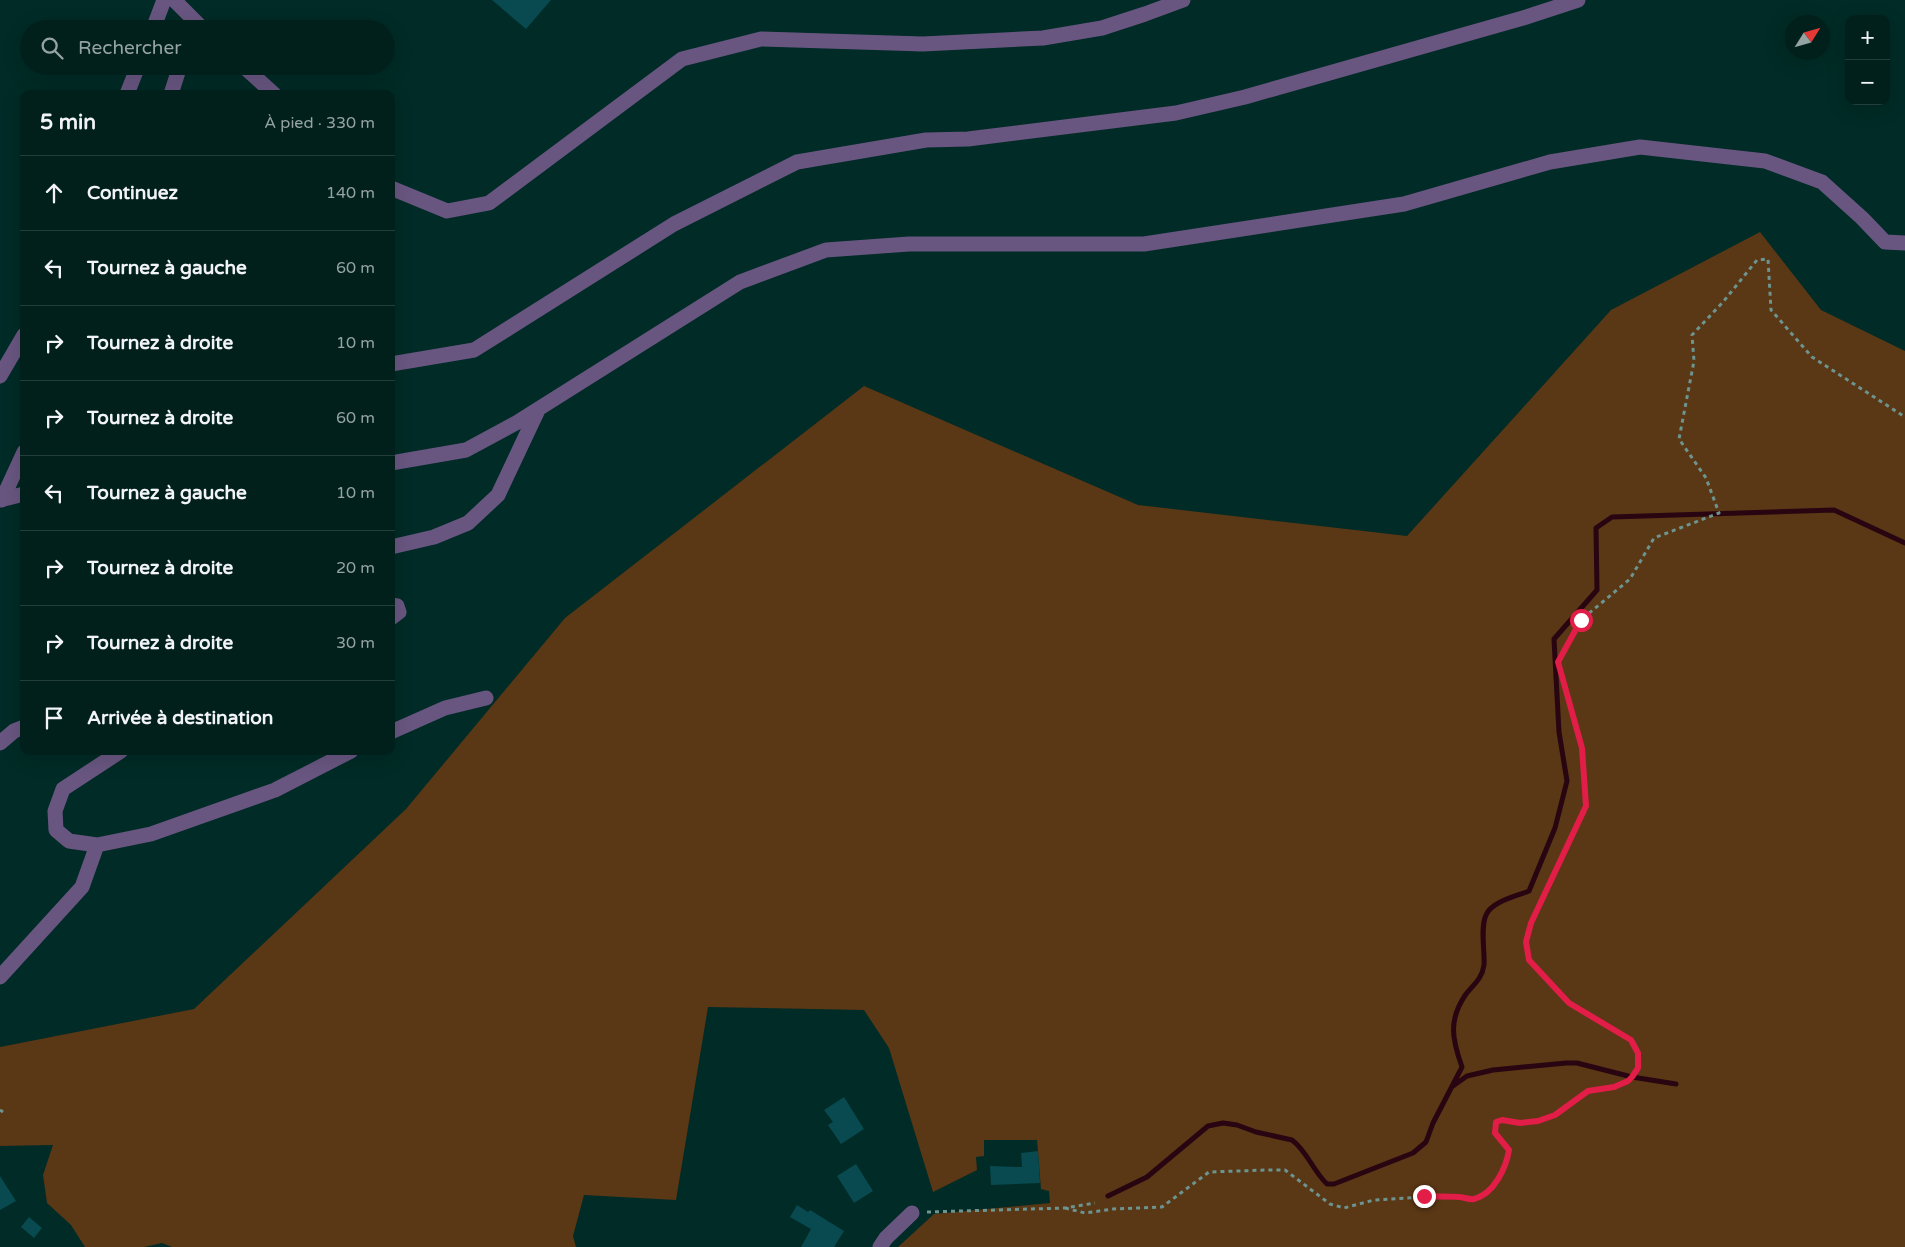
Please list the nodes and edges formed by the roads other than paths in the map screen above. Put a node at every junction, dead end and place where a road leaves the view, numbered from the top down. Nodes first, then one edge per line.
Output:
1 (164, 0) edge
2 (174, 0) edge
3 (1182, 0) edge
4 (1578, 0) edge
5 (156, 20) edge
6 (192, 20) edge
7 (134, 75) edge
8 (177, 75) edge
9 (250, 75) edge
10 (253, 75) edge
11 (129, 90) edge
12 (172, 90) edge
13 (262, 90) edge
14 (270, 90) edge
15 (395, 190) edge
16 (1905, 244) edge
17 (20, 342) edge
18 (395, 363) edge
19 (0, 376) edge
20 (538, 410) junction
21 (20, 460) edge
22 (395, 462) edge
23 (20, 495) edge
24 (1, 500) edge
25 (395, 546) edge
26 (395, 605) edge
27 (395, 615) edge
28 (486, 698) dead end
29 (20, 728) edge
30 (395, 730) edge
31 (0, 742) edge
32 (115, 755) edge
33 (342, 755) edge
34 (97, 846) junction
35 (0, 977) edge
36 (912, 1213) road end
37 (880, 1247) edge

1 - 5 street
2 - 6 street
3 - 15 street
4 - 18 street
7 - 11 street
8 - 12 street
9 - 13 street
10 - 14 street
16 - 20 street
17 - 19 street
20 - 22 street
20 - 25 street
21 - 24 street
23 - 24 street
26 - 27 street
28 - 30 street
29 - 31 street
32 - 34 street
33 - 34 street
34 - 35 street
36 - 37 street

